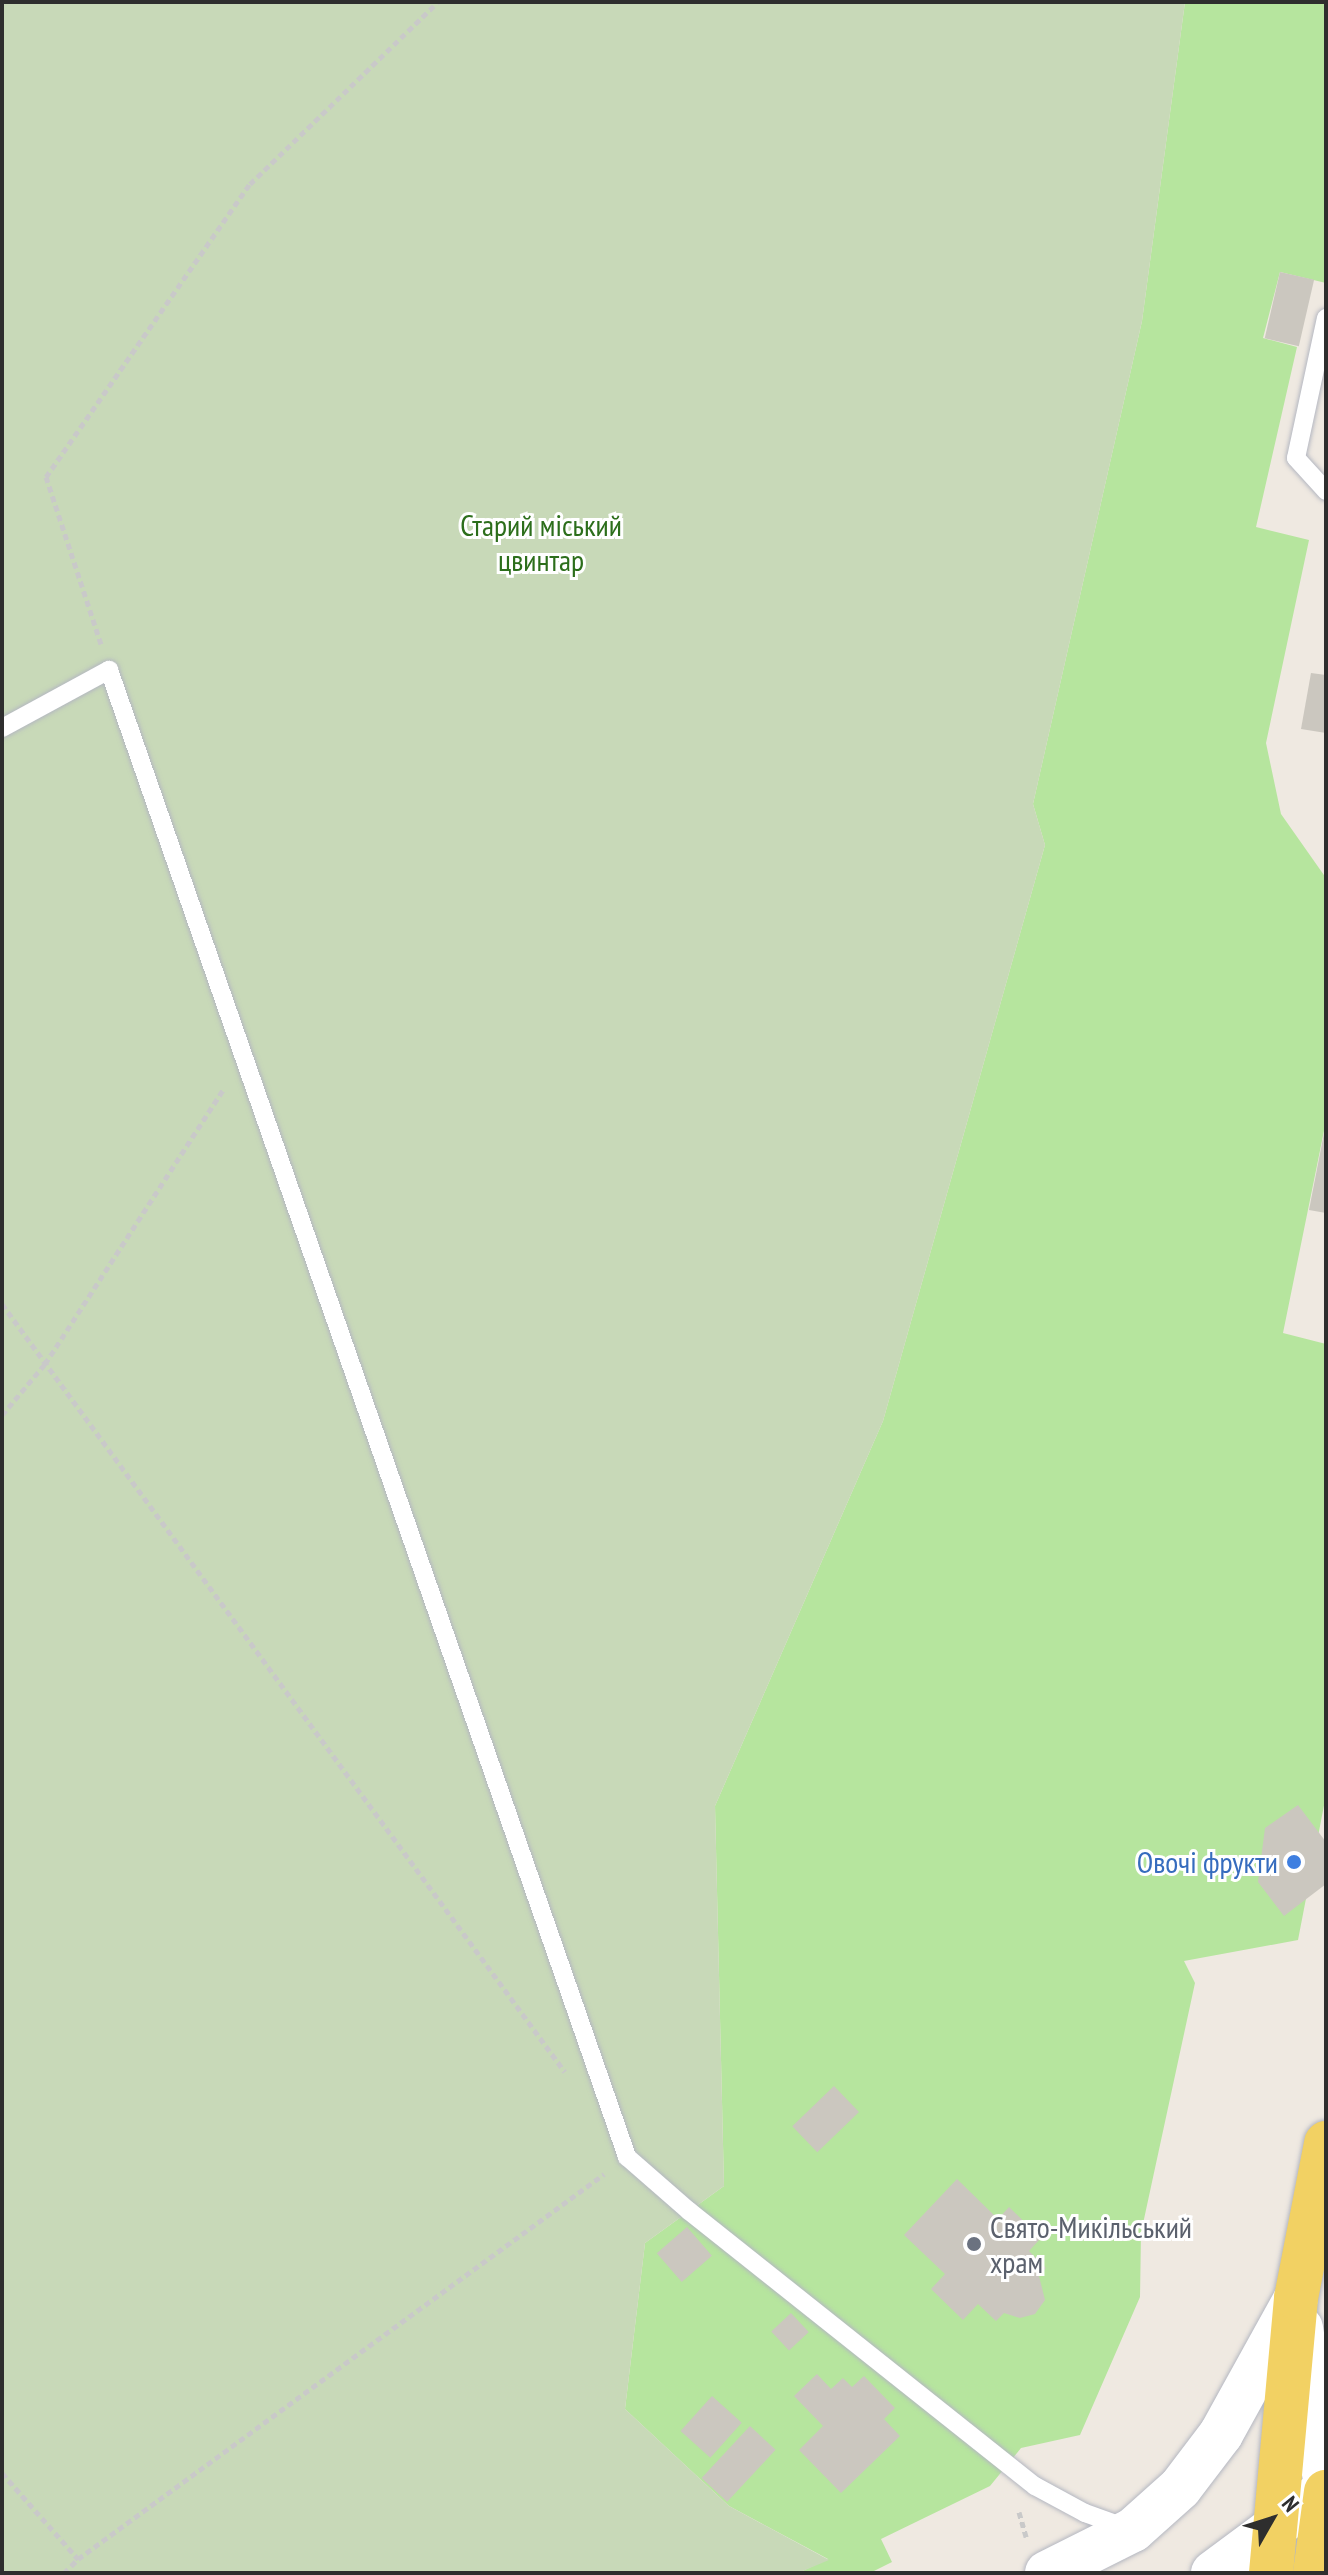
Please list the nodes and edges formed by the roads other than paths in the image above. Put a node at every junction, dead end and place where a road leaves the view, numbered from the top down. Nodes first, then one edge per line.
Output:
1 (1326, 318) edge
2 (1326, 491) edge
3 (2, 728) edge
4 (1326, 2143) edge
5 (1296, 2298) junction
6 (1326, 2489) edge
7 (1275, 2527) junction
8 (1133, 2530) junction
9 (1037, 2556) edge
10 (1213, 2573) edge
11 (1271, 2573) edge
12 (1315, 2573) edge

1 - 2 lane
3 - 8 lane
4 - 5 main road
5 - 6 main road
5 - 7 main road
5 - 8 main road
6 - 7 main road
6 - 12 main road
7 - 10 main road
7 - 11 main road
8 - 9 main road

